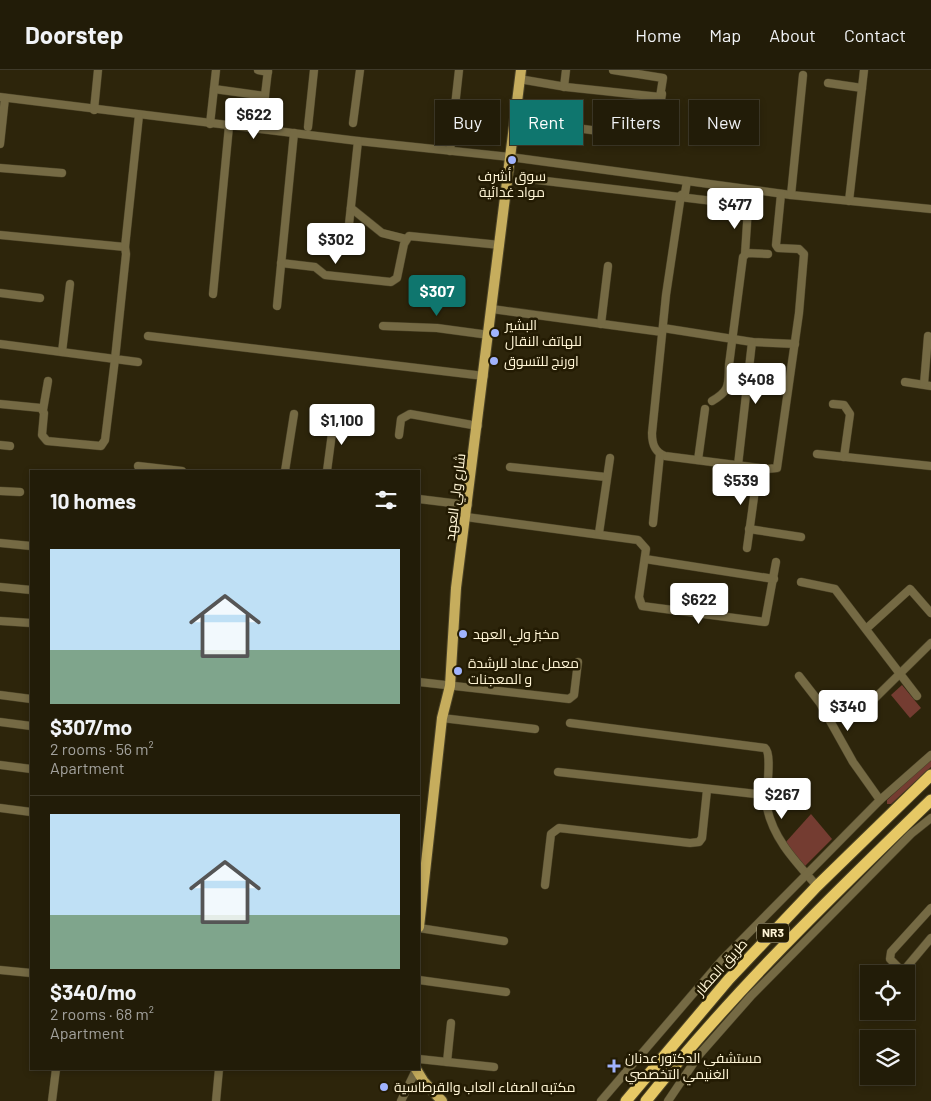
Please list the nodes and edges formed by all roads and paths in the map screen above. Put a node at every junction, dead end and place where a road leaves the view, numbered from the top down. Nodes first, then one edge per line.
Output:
1 (98, 70) edge
2 (216, 70) edge
3 (258, 70) edge
4 (314, 70) edge
5 (360, 70) edge
6 (459, 70) edge
7 (566, 70) edge
8 (613, 70) edge
9 (864, 70) edge
10 (268, 71) edge
11 (520, 75) edge
12 (803, 75) dead end
13 (828, 83) dead end
14 (564, 87) junction
15 (862, 88) junction
16 (214, 89) junction
17 (663, 90) junction
18 (265, 96) junction
19 (3, 98) edge
20 (94, 110) junction
21 (139, 115) junction
22 (354, 123) dead end
23 (210, 124) junction
24 (229, 126) junction
25 (308, 127) dead end
26 (261, 129) junction
27 (583, 129) edge
28 (294, 133) junction
29 (358, 141) junction
30 (0, 144) edge
31 (450, 151) junction
32 (510, 157) junction
33 (0, 168) edge
34 (62, 173) dead end
35 (529, 178) dead end
36 (687, 180) junction
37 (781, 194) junction
38 (680, 195) junction
39 (791, 195) junction
40 (931, 200) edge
41 (713, 201) dead end
42 (849, 201) junction
43 (351, 208) junction
44 (748, 208) dead end
45 (930, 209) edge
46 (0, 235) edge
47 (406, 239) junction
48 (347, 243) dead end
49 (500, 245) junction
50 (125, 248) junction
51 (745, 254) junction
52 (768, 254) dead end
53 (281, 263) junction
54 (608, 266) dead end
55 (70, 284) dead end
56 (0, 293) edge
57 (212, 294) dead end
58 (40, 298) dead end
59 (277, 306) dead end
60 (492, 309) junction
61 (601, 324) junction
62 (383, 326) dead end
63 (662, 330) junction
64 (489, 335) junction
65 (148, 336) dead end
66 (928, 336) dead end
67 (732, 338) junction
68 (752, 342) junction
69 (0, 344) edge
70 (795, 344) junction
71 (62, 352) junction
72 (115, 359) junction
73 (138, 362) dead end
74 (484, 376) junction
75 (48, 381) dead end
76 (905, 382) dead end
77 (927, 385) edge
78 (712, 401) dead end
79 (0, 404) edge
80 (833, 404) dead end
81 (43, 410) junction
82 (705, 410) dead end
83 (294, 414) dead end
84 (334, 418) dead end
85 (478, 426) junction
86 (399, 436) dead end
87 (0, 445) edge
88 (10, 446) dead end
89 (660, 454) junction
90 (817, 454) dead end
91 (844, 457) junction
92 (610, 458) dead end
93 (698, 460) junction
94 (738, 465) junction
95 (138, 466) dead end
96 (931, 466) edge
97 (510, 467) dead end
98 (758, 468) junction
99 (173, 470) edge
100 (285, 470) edge
101 (327, 470) edge
102 (606, 477) junction
103 (0, 491) edge
104 (20, 492) dead end
105 (420, 499) edge
106 (468, 505) junction
107 (466, 517) junction
108 (653, 523) dead end
109 (749, 529) junction
110 (599, 533) junction
111 (800, 537) dead end
112 (0, 543) edge
113 (30, 546) edge
114 (747, 548) dead end
115 (645, 558) junction
116 (776, 562) dead end
117 (774, 579) junction
118 (801, 582) dead end
119 (0, 587) edge
120 (30, 590) edge
121 (931, 613) edge
122 (0, 621) edge
123 (30, 623) edge
124 (866, 629) junction
125 (931, 643) edge
126 (578, 662) dead end
127 (900, 673) junction
128 (800, 676) dead end
129 (420, 682) edge
130 (450, 686) junction
131 (0, 695) edge
132 (916, 696) dead end
133 (30, 699) edge
134 (866, 707) dead end
135 (442, 718) junction
136 (0, 722) edge
137 (570, 723) dead end
138 (30, 726) edge
139 (535, 729) dead end
140 (931, 755) edge
141 (0, 765) edge
142 (30, 769) edge
143 (558, 772) dead end
144 (931, 775) edge
145 (706, 790) junction
146 (765, 795) junction
147 (880, 800) junction
148 (931, 800) edge
149 (0, 808) edge
150 (30, 812) edge
151 (931, 818) edge
152 (806, 874) junction
153 (545, 885) dead end
154 (817, 886) junction
155 (420, 905) edge
156 (931, 908) edge
157 (420, 928) edge
158 (931, 938) edge
159 (504, 941) dead end
160 (0, 970) edge
161 (30, 973) edge
162 (420, 980) edge
163 (506, 992) dead end
164 (451, 1023) dead end
165 (420, 1059) edge
166 (447, 1062) junction
167 (494, 1066) dead end
168 (56, 1070) edge
169 (219, 1070) edge
170 (416, 1070) edge
171 (417, 1070) edge
172 (668, 1074) junction
173 (52, 1101) edge
174 (216, 1101) edge
175 (401, 1101) edge
176 (442, 1101) edge
177 (601, 1101) edge
178 (626, 1101) edge
179 (646, 1101) edge
180 (652, 1101) edge
181 (668, 1101) edge

1 - 20 street
2 - 16 street
3 - 10 street
4 - 25 street
5 - 22 street
6 - 31 street
7 - 14 street
8 - 17 street
9 - 15 street
10 - 18 street
11 - 14 street
11 - 32 main road, شارع ولي العهد
12 - 39 street
13 - 15 street
14 - 17 street
15 - 42 street
16 - 18 street
16 - 23 street
17 - 27 street
18 - 26 street
19 - 20 street
19 - 30 street
20 - 21 street
21 - 23 street
21 - 50 street
23 - 24 street
24 - 26 street
24 - 57 street
26 - 28 street
28 - 29 street
28 - 53 street
29 - 31 street
29 - 43 street
31 - 32 street
32 - 36 street
32 - 49 main road, شارع ولي العهد
33 - 34 street
35 - 38 street
36 - 37 street
36 - 38 street
37 - 39 street
37 - 70 street
38 - 41 street
38 - 63 street
39 - 42 street
40 - 45 street
42 - 45 street
43 - 47 street
43 - 48 street
44 - 51 street
46 - 50 street
47 - 49 street
47 - 53 street
49 - 60 main road, شارع ولي العهد
50 - 72 street
51 - 52 street
51 - 67 street
53 - 59 street
54 - 61 street
55 - 71 street
56 - 58 street
60 - 61 street
60 - 64 main road, شارع ولي العهد
61 - 63 street
62 - 64 street
63 - 67 street
63 - 89 street
64 - 74 main road, شارع ولي العهد
65 - 74 street
66 - 77 street
67 - 68 street
67 - 78 street
68 - 70 street
68 - 94 street
69 - 71 street
70 - 98 street
71 - 72 street
72 - 73 street
72 - 81 street
74 - 85 main road, شارع ولي العهد
75 - 81 street
76 - 77 street
79 - 81 street
80 - 91 street
82 - 93 street
83 - 100 street
84 - 101 street
85 - 86 street
85 - 106 main road, شارع ولي العهد
87 - 88 street
89 - 93 street
89 - 108 street
90 - 91 street
91 - 96 street
92 - 102 street
93 - 94 street
94 - 98 street
95 - 99 street
97 - 102 street
98 - 109 street
102 - 110 street
103 - 104 street
105 - 106 street
106 - 107 main road, شارع ولي العهد
107 - 110 street
107 - 130 main road, شارع ولي العهد
109 - 111 street
109 - 114 street
110 - 115 street
112 - 113 street
115 - 117 street
115 - 117 street
116 - 117 street
118 - 124 street
119 - 120 street
121 - 124 street
122 - 123 street
124 - 127 street
125 - 127 street
126 - 130 street
127 - 132 street
127 - 134 street
128 - 147 street
129 - 130 street
130 - 135 main road, شارع ولي العهد
131 - 133 street
135 - 139 street
135 - 155 main road, شارع ولي العهد
136 - 138 street
137 - 146 street
140 - 147 street
141 - 142 street
143 - 145 street
144 - 154 highway, طريق المطار / NR3
145 - 146 street
145 - 153 street
146 - 152 street
147 - 152 street
148 - 172 highway, NR3
149 - 150 street
151 - 181 street
152 - 154 street
152 - 177 street
154 - 178 highway, طريق المطار / NR3
156 - 158 street
157 - 159 street
160 - 161 street
162 - 163 street
164 - 166 street
165 - 166 street
166 - 167 street
168 - 173 street
169 - 174 street
170 - 175 street
171 - 176 main road
172 - 179 highway, NR3
172 - 180 highway

